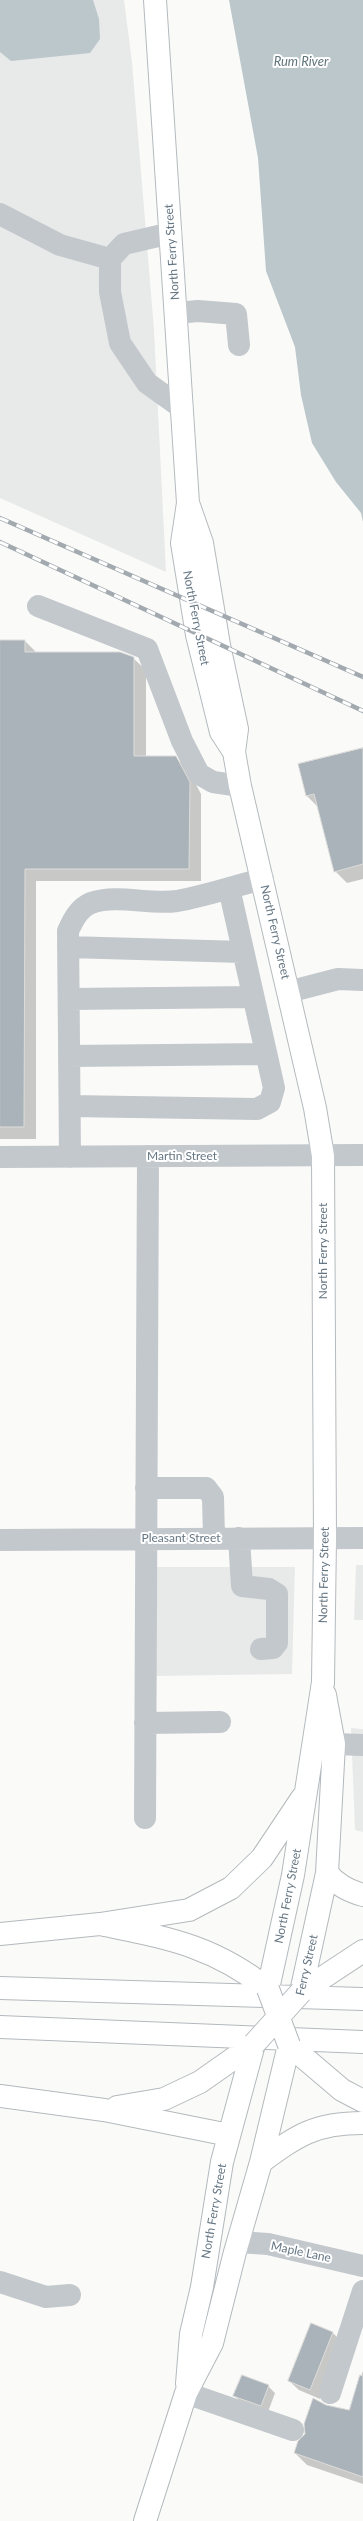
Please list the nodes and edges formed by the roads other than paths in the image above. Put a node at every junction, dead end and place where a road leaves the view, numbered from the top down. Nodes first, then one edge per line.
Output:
1 (155, 0) edge
2 (0, 214) edge
3 (171, 233) junction
4 (110, 259) junction
5 (176, 314) junction
6 (239, 345) dead end
7 (182, 408) junction
8 (38, 606) dead end
9 (240, 786) junction
10 (263, 879) junction
11 (229, 888) junction
12 (68, 946) junction
13 (243, 952) junction
14 (363, 980) edge
15 (288, 992) junction
16 (253, 997) junction
17 (69, 998) junction
18 (266, 1054) junction
19 (69, 1056) junction
20 (70, 1106) junction
21 (363, 1155) edge
22 (148, 1156) junction
23 (323, 1156) junction
24 (0, 1157) edge
25 (70, 1157) junction
26 (146, 1488) junction
27 (146, 1538) junction
28 (214, 1538) junction
29 (239, 1538) junction
30 (325, 1538) junction
31 (363, 1538) edge
32 (0, 1540) edge
33 (261, 1649) dead end
34 (323, 1682) junction
35 (220, 1722) dead end
36 (145, 1723) junction
37 (334, 1744) junction
38 (363, 1745) edge
39 (306, 1792) junction
40 (145, 1818) dead end
41 (326, 1873) junction
42 (363, 1895) edge
43 (100, 1924) junction
44 (0, 1934) edge
45 (363, 1951) edge
46 (0, 1988) edge
47 (268, 1989) junction
48 (301, 1992) junction
49 (363, 1999) edge
50 (278, 2017) junction
51 (0, 2027) edge
52 (363, 2042) edge
53 (254, 2044) junction
54 (289, 2045) junction
55 (0, 2096) edge
56 (363, 2101) edge
57 (104, 2110) junction
58 (363, 2124) edge
59 (229, 2135) junction
60 (261, 2162) junction
61 (238, 2242) junction
62 (363, 2266) edge
63 (0, 2282) edge
64 (363, 2291) edge
65 (70, 2295) dead end
66 (186, 2393) junction
67 (330, 2393) dead end
68 (293, 2430) dead end
69 (145, 2521) edge

1 - 3 main road, North Ferry Street
2 - 4 street
3 - 4 street
3 - 5 main road, North Ferry Street
4 - 7 street
5 - 6 street
5 - 7 main road, North Ferry Street
7 - 9 main road, North Ferry Street
8 - 9 street
9 - 10 main road, North Ferry Street
10 - 11 street
10 - 15 main road, North Ferry Street
11 - 12 street
11 - 13 street
12 - 13 street
12 - 17 street
13 - 16 street
14 - 15 street
15 - 23 main road, North Ferry Street
16 - 17 street
16 - 18 street
17 - 19 street
18 - 19 street
18 - 20 street
19 - 20 street
20 - 25 street
21 - 23 street, Martin Street
22 - 23 street, Martin Street
22 - 25 street, Martin Street
22 - 26 street
23 - 30 main road, North Ferry Street
24 - 25 street, Martin Street
26 - 27 street
26 - 28 street
27 - 28 street, Pleasant Street
27 - 32 street, Pleasant Street
27 - 36 street
28 - 29 street, Pleasant Street
29 - 30 street, Pleasant Street
29 - 33 street
30 - 31 street, Pleasant Street
30 - 34 main road, North Ferry Street
34 - 37 main road, Ferry Street
34 - 39 main road, North Ferry Street
35 - 36 street
36 - 40 street
37 - 38 street
37 - 41 main road, Ferry Street
39 - 43 main road
39 - 47 main road, North Ferry Street
41 - 42 main road
41 - 48 main road, Ferry Street
43 - 44 main road
43 - 47 main road
45 - 48 main road
46 - 49 main road
47 - 50 main road, bridge
47 - 53 main road, North Ferry Street, bridge
48 - 50 main road, bridge
48 - 54 main road, Ferry Street, bridge
50 - 53 main road, bridge
50 - 54 main road, bridge
51 - 52 main road
53 - 57 main road
53 - 59 main road, North Ferry Street
54 - 56 main road
54 - 60 main road, Ferry Street
55 - 57 main road
57 - 59 main road
58 - 60 main road
59 - 66 main road, North Ferry Street
60 - 61 main road, Ferry Street
61 - 62 street, Maple Lane
61 - 66 main road, North Ferry Street
63 - 65 street
64 - 67 street
66 - 68 street
66 - 69 main road, North Ferry Street

